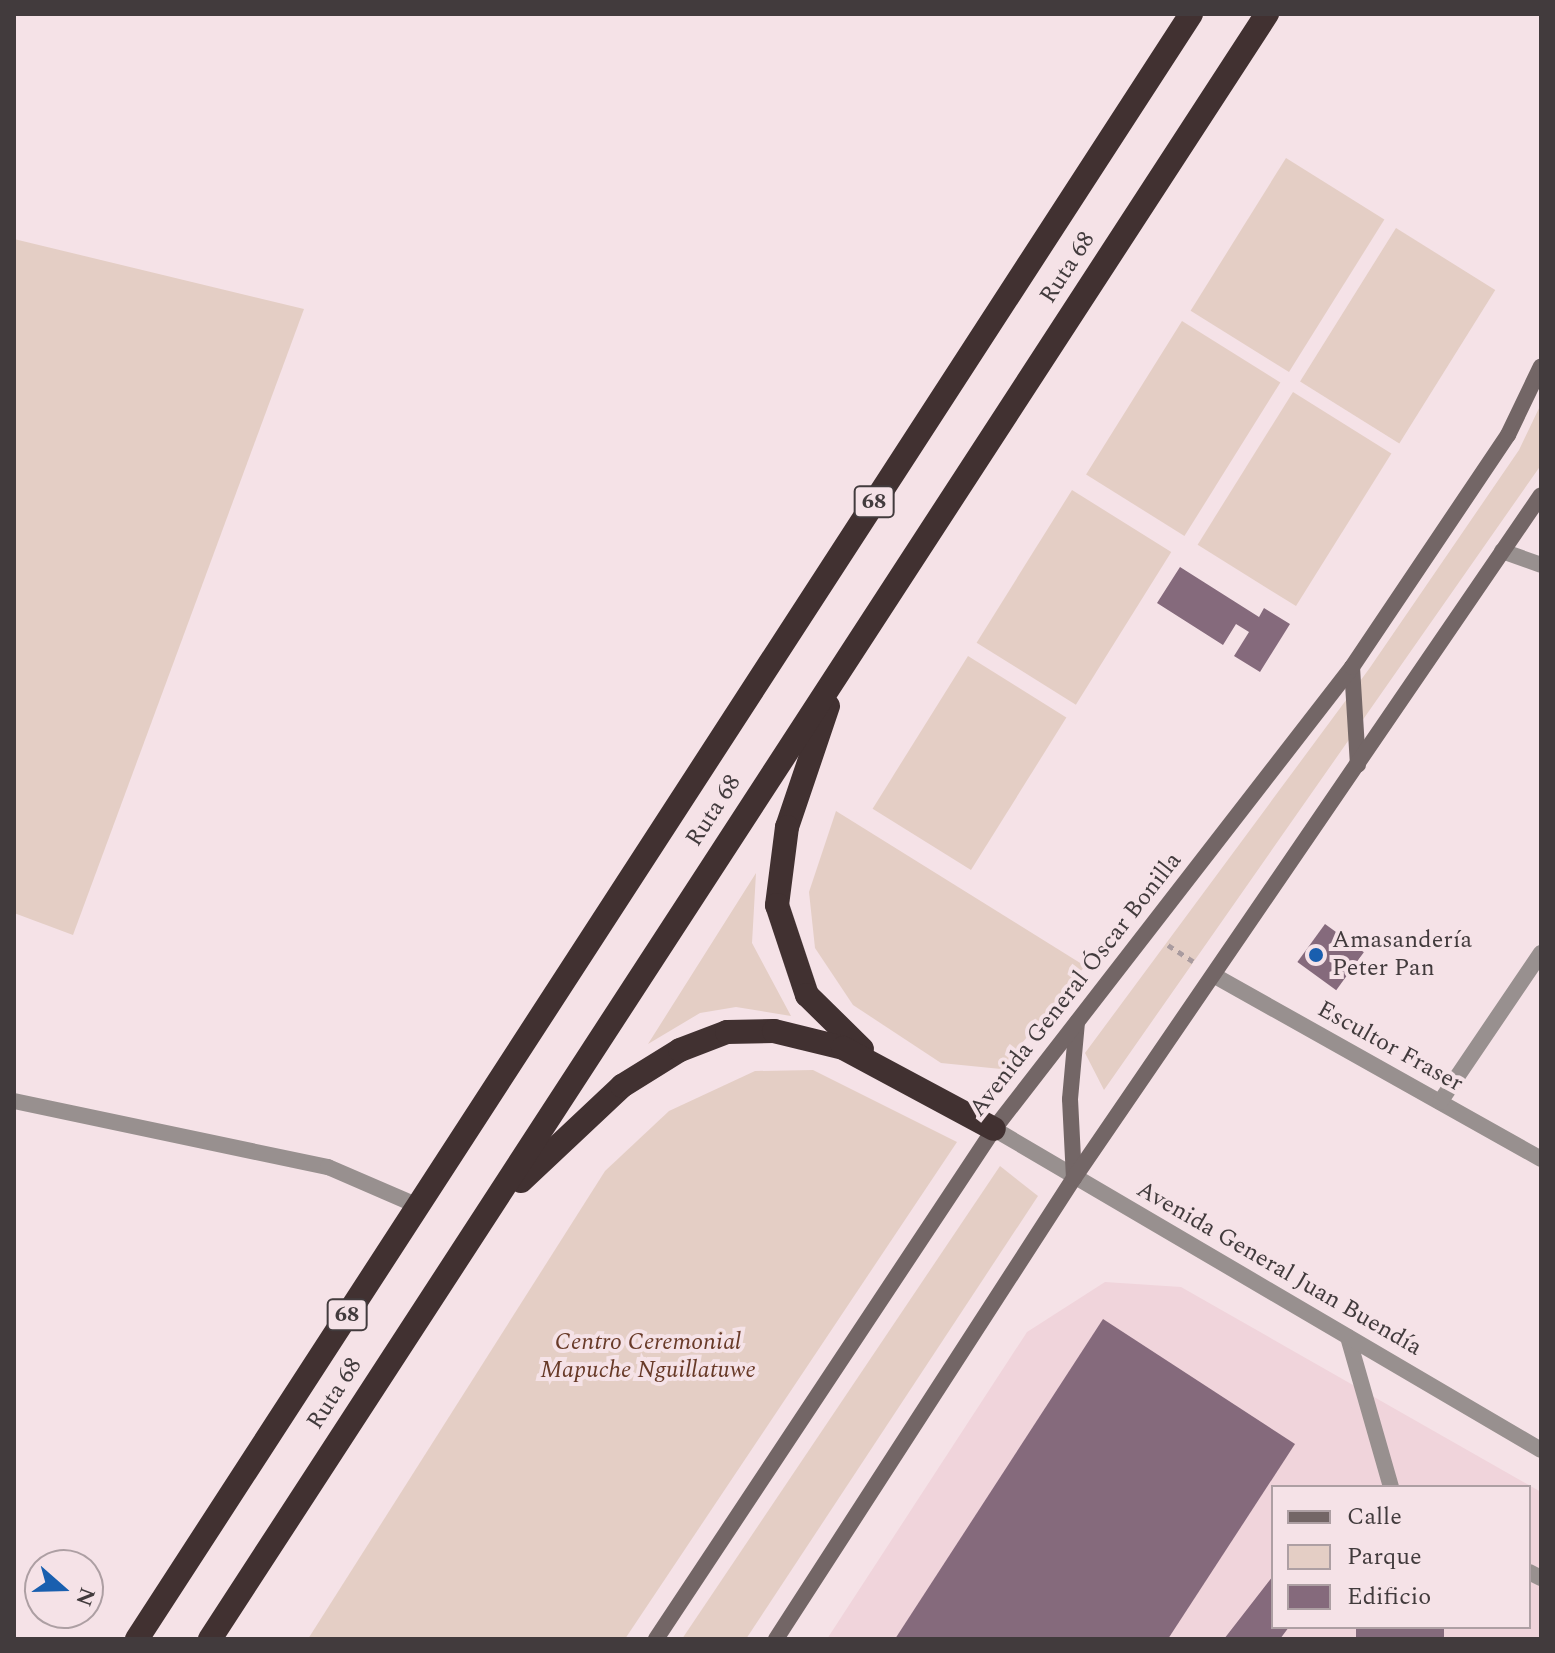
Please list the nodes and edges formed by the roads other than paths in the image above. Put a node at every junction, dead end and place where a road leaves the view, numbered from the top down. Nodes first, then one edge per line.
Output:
1 (1191, 14) edge
2 (1267, 14) edge
3 (1541, 366) edge
4 (1541, 495) edge
5 (1502, 551) junction
6 (1541, 565) edge
7 (843, 664) junction
8 (1352, 667) junction
9 (1358, 765) junction
10 (1541, 953) edge
11 (1215, 976) junction
12 (1077, 1021) junction
13 (882, 1066) junction
14 (14, 1101) edge
15 (1440, 1102) junction
16 (994, 1129) junction
17 (1541, 1159) edge
18 (1074, 1178) junction
19 (418, 1206) junction
20 (471, 1236) junction
21 (1348, 1337) junction
22 (1541, 1450) edge
23 (1390, 1485) edge
24 (137, 1639) edge
25 (210, 1639) edge
26 (656, 1639) edge
27 (776, 1639) edge

1 - 19 highway, Ruta 68 / 68
2 - 7 highway, Ruta 68 / 68
3 - 8 main road, Avenida General Óscar Bonilla
4 - 5 main road
5 - 6 street
5 - 9 main road
7 - 13 highway
7 - 20 highway, Ruta 68 / 68
8 - 9 main road
8 - 12 main road, Avenida General Óscar Bonilla
9 - 11 main road
10 - 15 street
11 - 15 street, Escultor Fraser
11 - 18 main road
12 - 16 main road, Avenida General Óscar Bonilla
12 - 18 main road
13 - 16 highway
13 - 20 highway
14 - 19 street
15 - 17 street, Escultor Fraser
16 - 18 street, Avenida General Juan Buendía
16 - 26 main road, Avenida General Óscar Bonilla
18 - 21 street, Avenida General Juan Buendía
18 - 27 main road
19 - 24 highway, Ruta 68 / 68
20 - 25 highway, Ruta 68 / 68
21 - 22 street, Avenida General Juan Buendía
21 - 23 street

